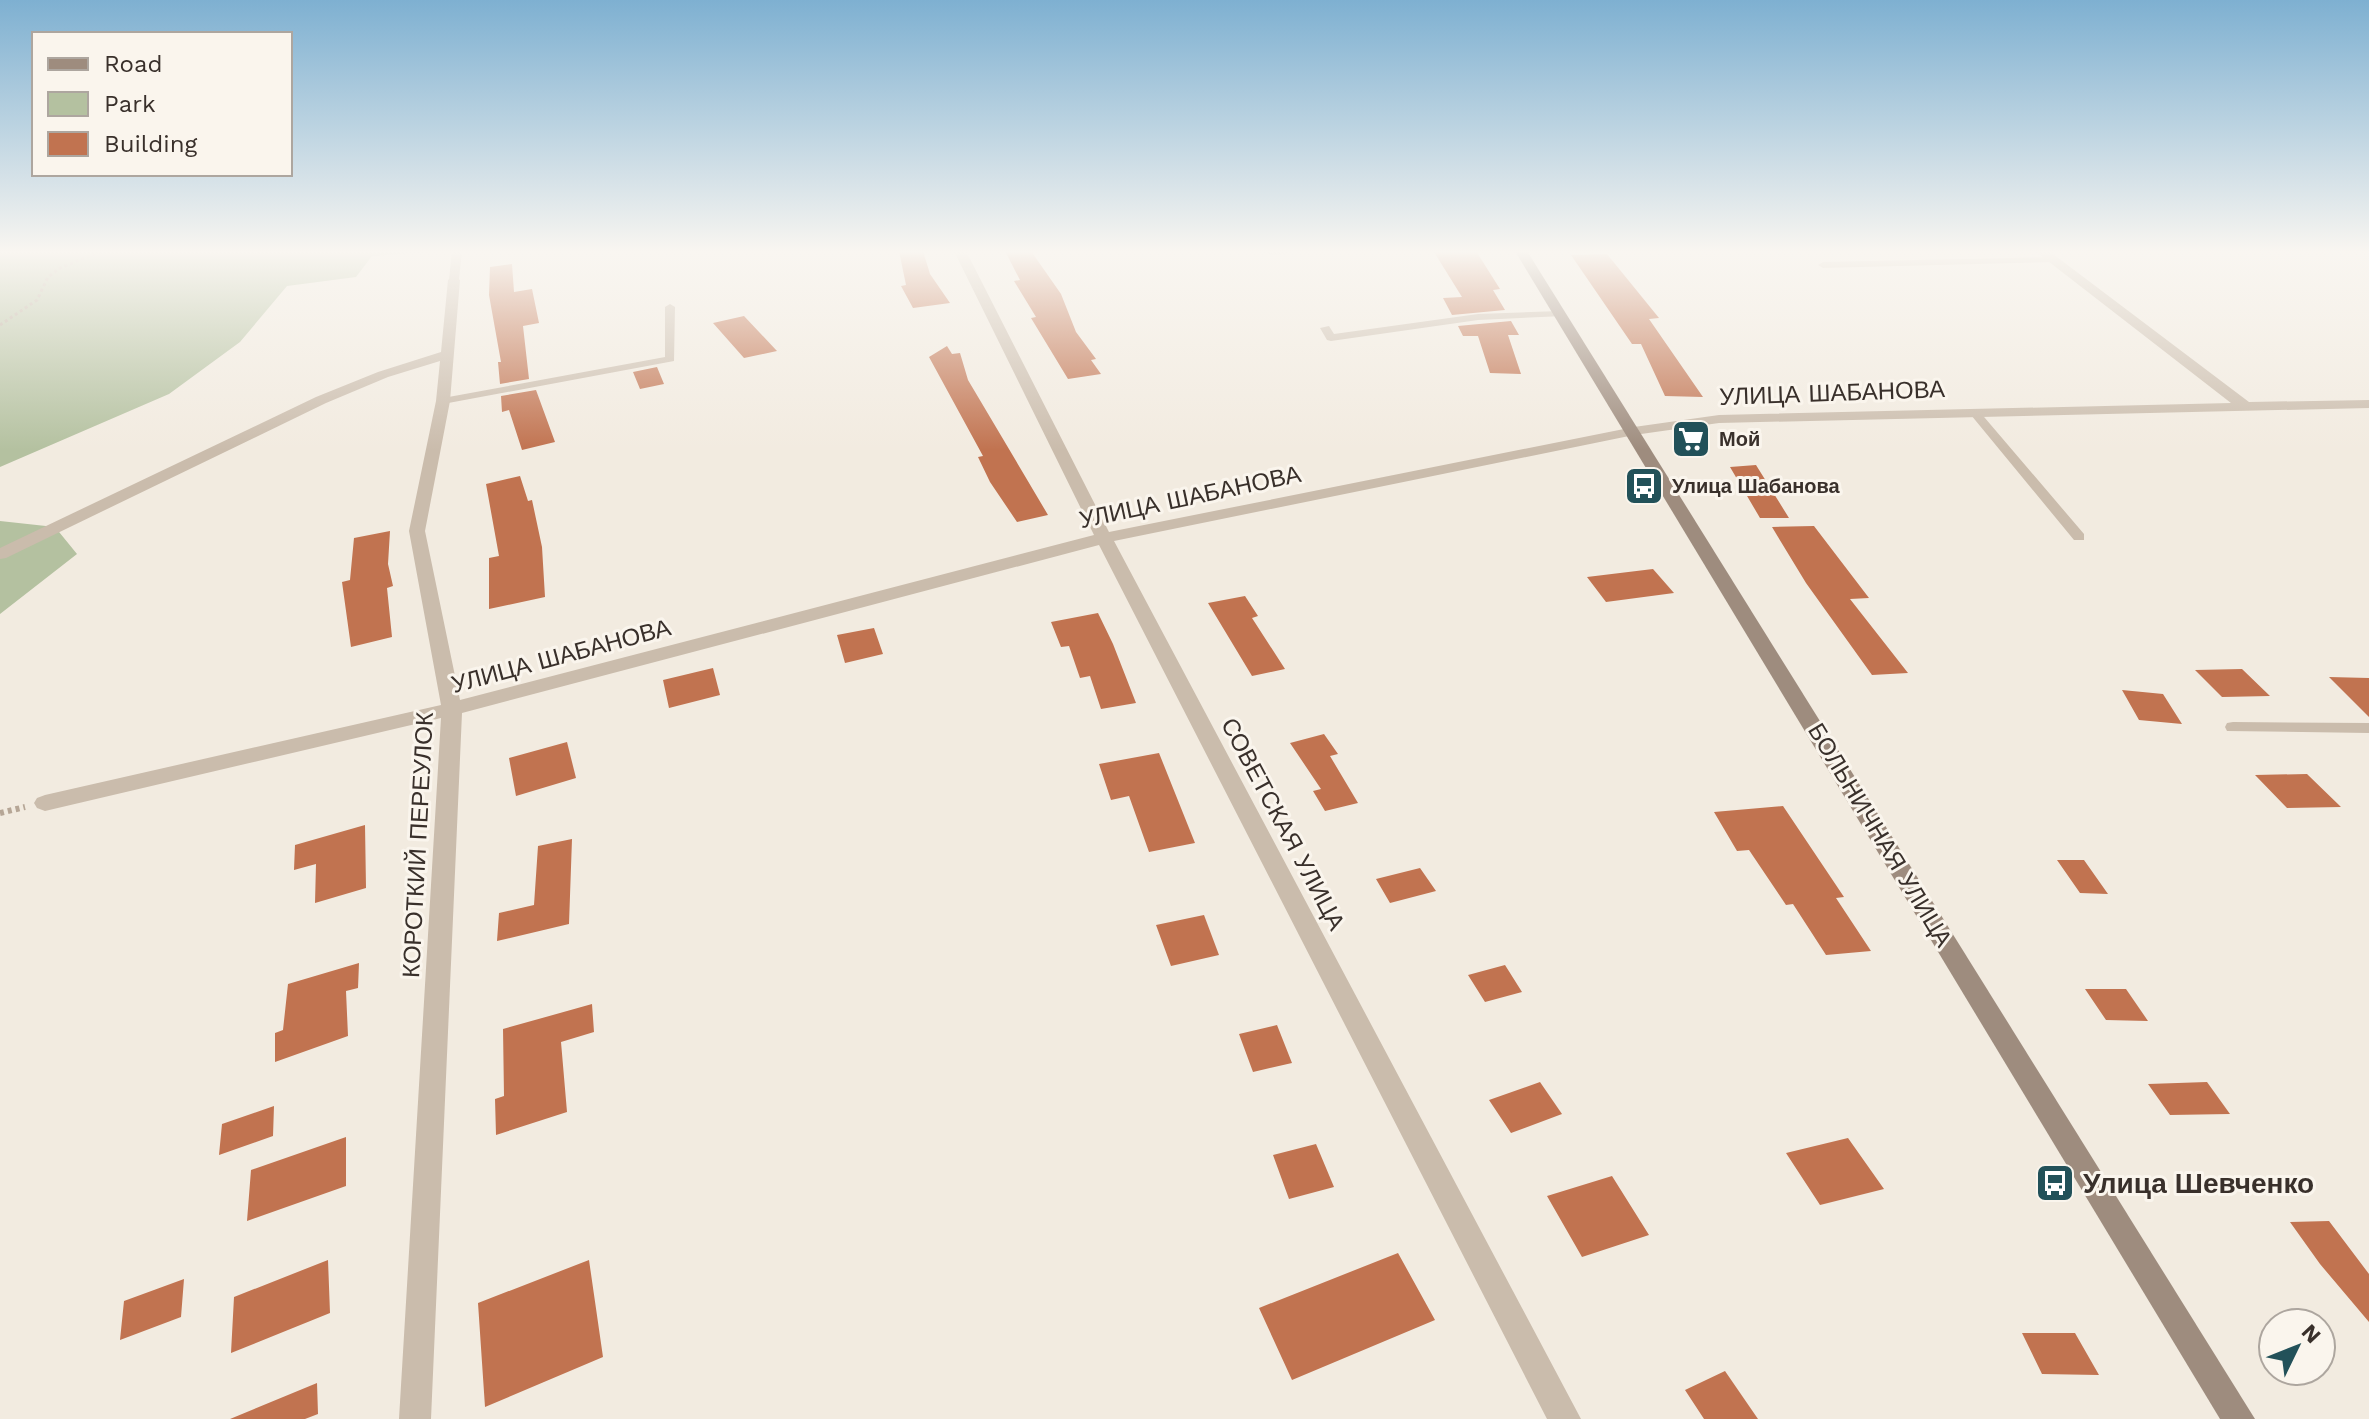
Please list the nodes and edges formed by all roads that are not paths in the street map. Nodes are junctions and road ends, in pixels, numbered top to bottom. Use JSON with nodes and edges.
{"nodes":[{"id":1,"x":451,"y":317,"type":"edge"},
{"id":2,"x":670,"y":317,"type":"edge"},
{"id":3,"x":993,"y":317,"type":"edge"},
{"id":4,"x":1476,"y":317,"type":"edge"},
{"id":5,"x":1562,"y":317,"type":"edge"},
{"id":6,"x":2128,"y":317,"type":"edge"},
{"id":7,"x":1325,"y":328,"type":"dead end"},
{"id":8,"x":448,"y":354,"type":"junction"},
{"id":9,"x":443,"y":401,"type":"junction"},
{"id":10,"x":2369,"y":404,"type":"edge"},
{"id":11,"x":2246,"y":407,"type":"junction"},
{"id":12,"x":1975,"y":413,"type":"junction"},
{"id":13,"x":1634,"y":431,"type":"junction"},
{"id":14,"x":2079,"y":537,"type":"dead end"},
{"id":15,"x":1104,"y":538,"type":"junction"},
{"id":16,"x":0,"y":554,"type":"edge"},
{"id":17,"x":452,"y":709,"type":"junction"},
{"id":18,"x":2233,"y":727,"type":"dead end"},
{"id":19,"x":2369,"y":728,"type":"edge"},
{"id":20,"x":45,"y":803,"type":"dead end"},
{"id":21,"x":415,"y":1419,"type":"edge"},
{"id":22,"x":1565,"y":1419,"type":"edge"},
{"id":23,"x":2239,"y":1419,"type":"edge"}],
"edges":[{"from":1,"to":8,"type":"street","name":"КОРОТКИЙ ПЕРЕУЛОК"},
{"from":2,"to":9,"type":"lane"},
{"from":3,"to":15,"type":"street","name":"СОВЕТСКАЯ УЛИЦА"},
{"from":4,"to":7,"type":"lane"},
{"from":5,"to":13,"type":"street","name":"БОЛЬНИЧНАЯ УЛИЦА"},
{"from":6,"to":11,"type":"street"},
{"from":8,"to":9,"type":"street","name":"КОРОТКИЙ ПЕРЕУЛОК"},
{"from":8,"to":16,"type":"street"},
{"from":9,"to":17,"type":"street","name":"КОРОТКИЙ ПЕРЕУЛОК"},
{"from":10,"to":11,"type":"street","name":"УЛИЦА ШАБАНОВА"},
{"from":11,"to":12,"type":"street","name":"УЛИЦА ШАБАНОВА"},
{"from":12,"to":13,"type":"street","name":"УЛИЦА ШАБАНОВА"},
{"from":12,"to":14,"type":"lane"},
{"from":13,"to":15,"type":"street","name":"УЛИЦА ШАБАНОВА"},
{"from":13,"to":23,"type":"street","name":"БОЛЬНИЧНАЯ УЛИЦА"},
{"from":15,"to":17,"type":"street","name":"УЛИЦА ШАБАНОВА"},
{"from":15,"to":22,"type":"street","name":"СОВЕТСКАЯ УЛИЦА"},
{"from":17,"to":20,"type":"street","name":"УЛИЦА ШАБАНОВА"},
{"from":17,"to":21,"type":"street","name":"КОРОТКИЙ ПЕРЕУЛОК"},
{"from":18,"to":19,"type":"lane"}]}
